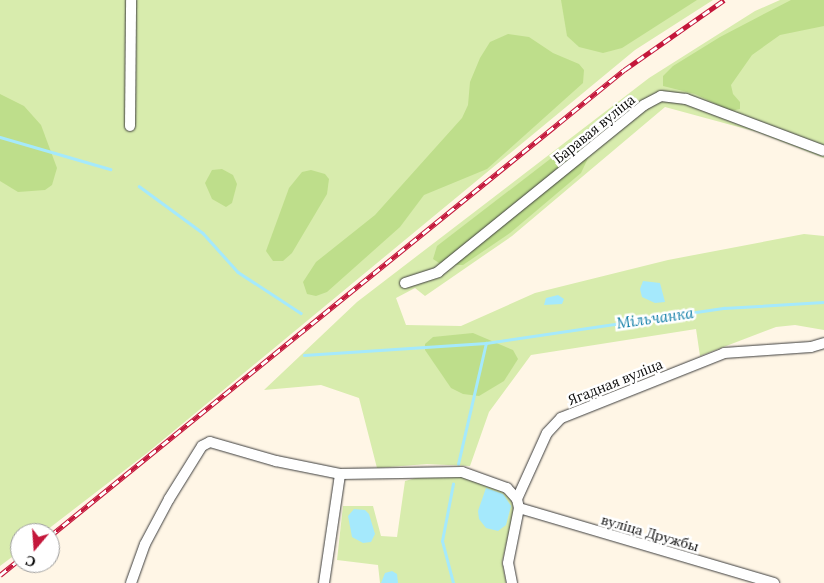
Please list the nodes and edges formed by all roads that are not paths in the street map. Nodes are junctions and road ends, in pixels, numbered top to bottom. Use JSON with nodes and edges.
{"nodes":[{"id":1,"x":130,"y":0,"type":"edge"},
{"id":2,"x":130,"y":126,"type":"dead end"},
{"id":3,"x":824,"y":151,"type":"edge"},
{"id":4,"x":406,"y":284,"type":"dead end"},
{"id":5,"x":824,"y":343,"type":"edge"},
{"id":6,"x":340,"y":474,"type":"junction"},
{"id":7,"x":518,"y":504,"type":"junction"},
{"id":8,"x":130,"y":583,"type":"edge"},
{"id":9,"x":324,"y":583,"type":"edge"},
{"id":10,"x":512,"y":583,"type":"edge"},
{"id":11,"x":774,"y":583,"type":"edge"}],
"edges":[{"from":1,"to":2,"type":"street"},
{"from":3,"to":4,"type":"street","name":"Баравая вуліца"},
{"from":5,"to":7,"type":"street","name":"Ягадная вуліца"},
{"from":6,"to":7,"type":"street","name":"вуліца Дружбы"},
{"from":6,"to":8,"type":"street","name":"вуліца Дружбы"},
{"from":6,"to":9,"type":"street"},
{"from":7,"to":10,"type":"street","name":"Ягадная вуліца"},
{"from":7,"to":11,"type":"street","name":"вуліца Дружбы"}]}
